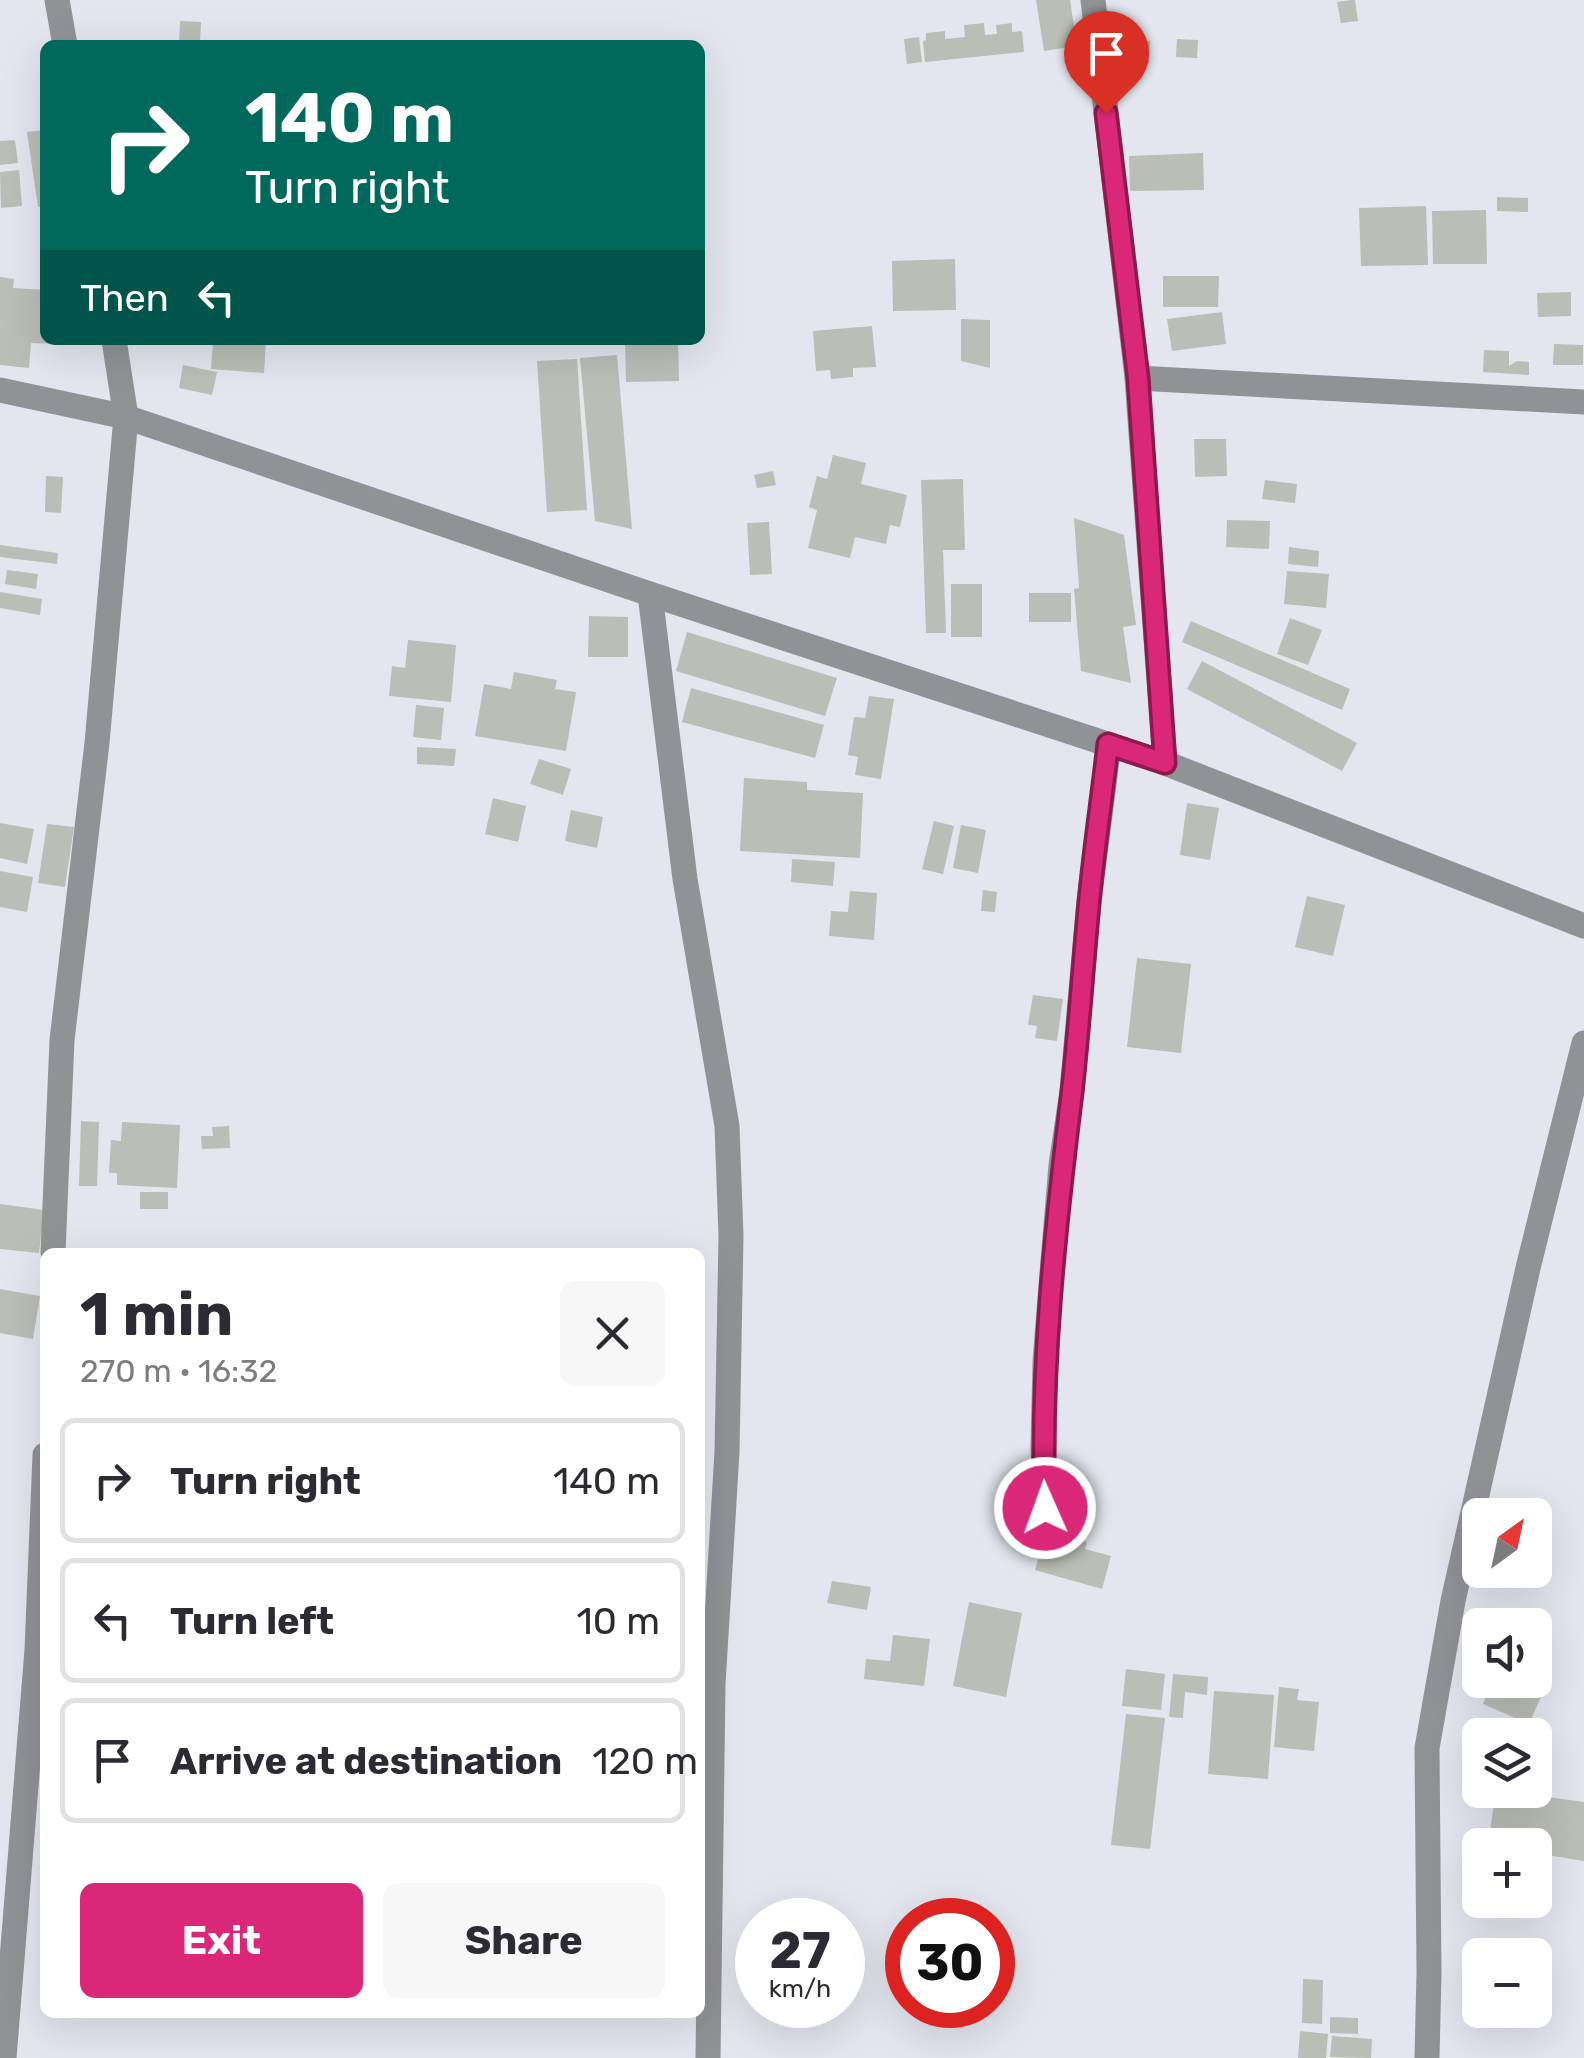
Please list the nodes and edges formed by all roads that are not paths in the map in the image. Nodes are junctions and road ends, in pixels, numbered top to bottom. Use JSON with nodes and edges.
{"nodes":[{"id":1,"x":57,"y":0,"type":"edge"},
{"id":2,"x":1093,"y":0,"type":"edge"},
{"id":3,"x":64,"y":40,"type":"edge"},
{"id":4,"x":115,"y":345,"type":"edge"},
{"id":5,"x":1138,"y":378,"type":"junction"},
{"id":6,"x":0,"y":390,"type":"edge"},
{"id":7,"x":1584,"y":402,"type":"edge"},
{"id":8,"x":126,"y":416,"type":"junction"},
{"id":9,"x":650,"y":594,"type":"junction"},
{"id":10,"x":1108,"y":744,"type":"junction"},
{"id":11,"x":1165,"y":763,"type":"junction"},
{"id":12,"x":1584,"y":926,"type":"edge"},
{"id":13,"x":1584,"y":1043,"type":"edge"},
{"id":14,"x":54,"y":1248,"type":"edge"},
{"id":15,"x":1045,"y":1508,"type":"dead end"},
{"id":16,"x":40,"y":1577,"type":"edge"},
{"id":17,"x":4,"y":2058,"type":"edge"},
{"id":18,"x":708,"y":2058,"type":"edge"},
{"id":19,"x":1427,"y":2058,"type":"edge"}],
"edges":[{"from":1,"to":3,"type":"street"},
{"from":2,"to":5,"type":"street"},
{"from":4,"to":8,"type":"street"},
{"from":5,"to":7,"type":"street"},
{"from":5,"to":11,"type":"street"},
{"from":6,"to":8,"type":"street"},
{"from":8,"to":9,"type":"street"},
{"from":8,"to":14,"type":"street"},
{"from":9,"to":10,"type":"street"},
{"from":9,"to":18,"type":"street"},
{"from":10,"to":11,"type":"street"},
{"from":10,"to":15,"type":"street"},
{"from":11,"to":12,"type":"street"},
{"from":13,"to":19,"type":"street"},
{"from":16,"to":17,"type":"street"}]}
